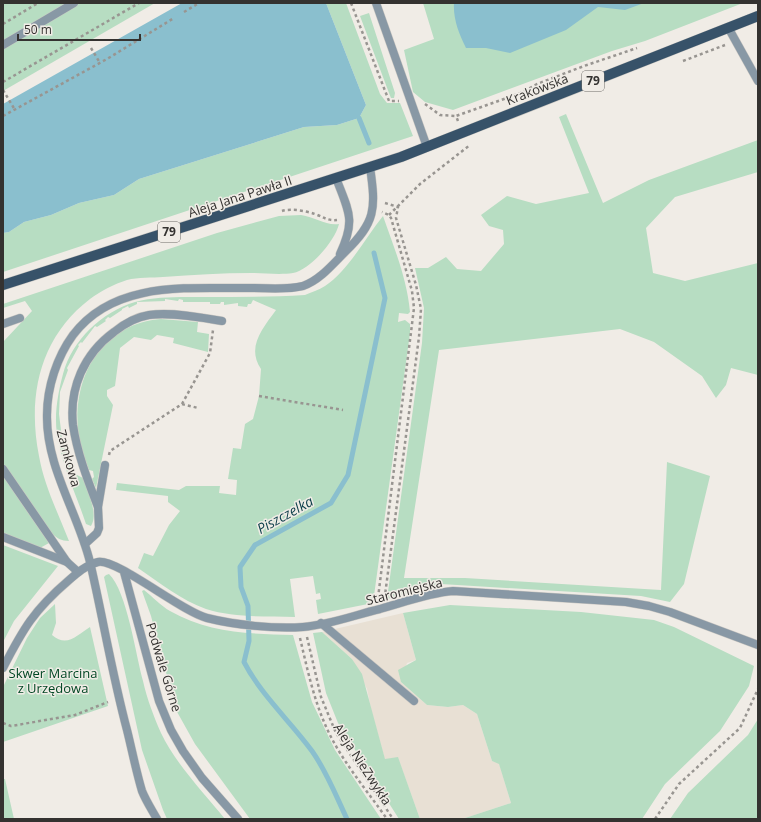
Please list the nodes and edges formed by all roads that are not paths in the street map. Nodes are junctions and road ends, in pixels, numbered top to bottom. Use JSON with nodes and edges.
{"nodes":[{"id":1,"x":74,"y":3,"type":"edge"},
{"id":2,"x":376,"y":3,"type":"edge"},
{"id":3,"x":758,"y":16,"type":"edge"},
{"id":4,"x":728,"y":29,"type":"junction"},
{"id":5,"x":3,"y":45,"type":"edge"},
{"id":6,"x":758,"y":81,"type":"edge"},
{"id":7,"x":427,"y":146,"type":"junction"},
{"id":8,"x":370,"y":167,"type":"junction"},
{"id":9,"x":336,"y":178,"type":"junction"},
{"id":10,"x":337,"y":260,"type":"junction"},
{"id":11,"x":3,"y":285,"type":"edge"},
{"id":12,"x":20,"y":318,"type":"dead end"},
{"id":13,"x":222,"y":321,"type":"dead end"},
{"id":14,"x":3,"y":324,"type":"edge"},
{"id":15,"x":105,"y":465,"type":"road end"},
{"id":16,"x":3,"y":469,"type":"edge"},
{"id":17,"x":98,"y":507,"type":"junction"},
{"id":18,"x":3,"y":537,"type":"edge"},
{"id":19,"x":85,"y":544,"type":"junction"},
{"id":20,"x":67,"y":562,"type":"junction"},
{"id":21,"x":90,"y":564,"type":"junction"},
{"id":22,"x":78,"y":572,"type":"junction"},
{"id":23,"x":124,"y":572,"type":"junction"},
{"id":24,"x":321,"y":624,"type":"junction"},
{"id":25,"x":758,"y":645,"type":"edge"},
{"id":26,"x":3,"y":668,"type":"edge"},
{"id":27,"x":414,"y":701,"type":"dead end"},
{"id":28,"x":157,"y":819,"type":"edge"},
{"id":29,"x":238,"y":819,"type":"edge"}],
"edges":[{"from":1,"to":5,"type":"street"},
{"from":2,"to":7,"type":"street"},
{"from":3,"to":4,"type":"main road","name":"Krakowska","number":"79"},
{"from":4,"to":6,"type":"street"},
{"from":4,"to":7,"type":"main road","name":"Krakowska","number":"79"},
{"from":7,"to":8,"type":"main road","name":"Krakowska","number":"79"},
{"from":8,"to":9,"type":"main road","name":"Aleja Jana Pawła II","number":"79"},
{"from":8,"to":10,"type":"street","name":"Zamkowa"},
{"from":9,"to":10,"type":"street","name":"Zamkowa"},
{"from":9,"to":11,"type":"main road","name":"Aleja Jana Pawła II","number":"79"},
{"from":10,"to":19,"type":"street","name":"Zamkowa"},
{"from":12,"to":14,"type":"street"},
{"from":13,"to":17,"type":"street"},
{"from":15,"to":17,"type":"street"},
{"from":16,"to":20,"type":"street"},
{"from":17,"to":19,"type":"street"},
{"from":18,"to":20,"type":"street"},
{"from":19,"to":21,"type":"street","name":"Zamkowa"},
{"from":20,"to":22,"type":"street"},
{"from":21,"to":22,"type":"street"},
{"from":21,"to":23,"type":"street","name":"Staromiejska"},
{"from":21,"to":28,"type":"street","name":"Zamkowa"},
{"from":22,"to":26,"type":"street"},
{"from":23,"to":24,"type":"street","name":"Staromiejska"},
{"from":23,"to":29,"type":"street","name":"Podwale Górne"},
{"from":24,"to":25,"type":"street","name":"Staromiejska"},
{"from":24,"to":27,"type":"street"}]}
